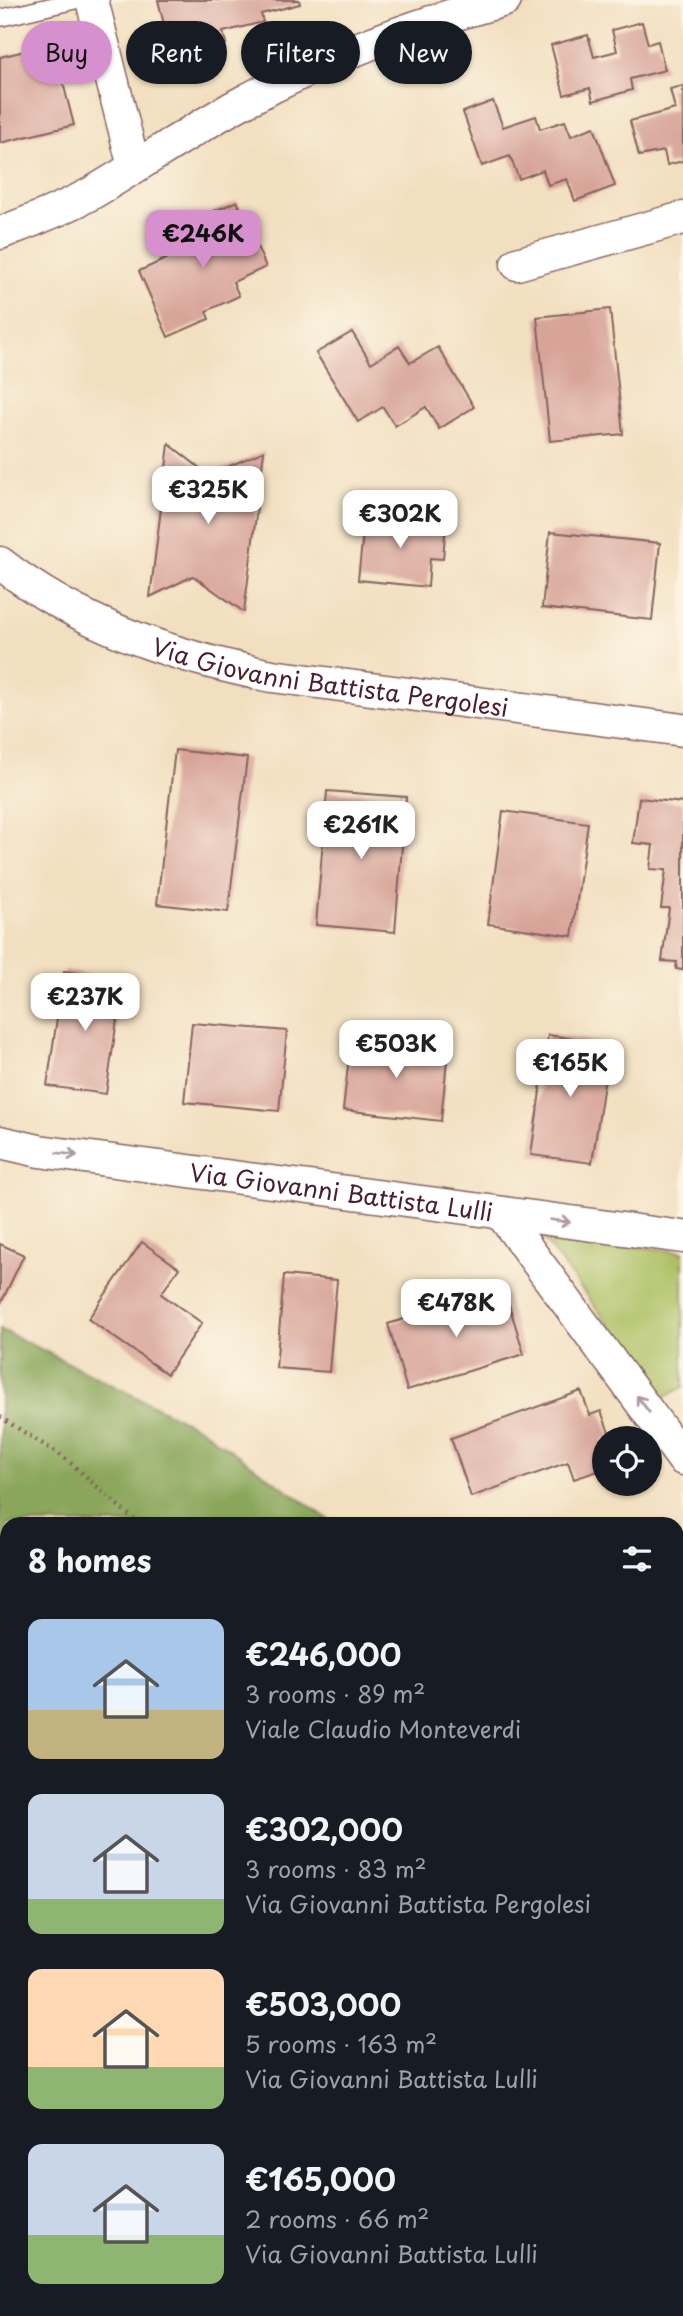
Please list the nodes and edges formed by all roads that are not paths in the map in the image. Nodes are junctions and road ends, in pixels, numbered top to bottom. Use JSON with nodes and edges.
{"nodes":[{"id":1,"x":76,"y":0,"type":"edge"},
{"id":2,"x":92,"y":0,"type":"edge"},
{"id":3,"x":505,"y":0,"type":"edge"},
{"id":4,"x":0,"y":18,"type":"edge"},
{"id":5,"x":134,"y":167,"type":"junction"},
{"id":6,"x":683,"y":218,"type":"edge"},
{"id":7,"x":0,"y":233,"type":"edge"},
{"id":8,"x":517,"y":264,"type":"dead end"},
{"id":9,"x":0,"y":563,"type":"edge"},
{"id":10,"x":683,"y":730,"type":"edge"},
{"id":11,"x":0,"y":1142,"type":"edge"},
{"id":12,"x":501,"y":1213,"type":"junction"},
{"id":13,"x":683,"y":1237,"type":"edge"},
{"id":14,"x":683,"y":1459,"type":"edge"}],
"edges":[{"from":1,"to":4,"type":"lane"},
{"from":2,"to":5,"type":"street"},
{"from":3,"to":5,"type":"street"},
{"from":5,"to":7,"type":"street"},
{"from":6,"to":8,"type":"street"},
{"from":9,"to":10,"type":"street","name":"Via Giovanni Battista Pergolesi"},
{"from":11,"to":12,"type":"street","name":"Via Giovanni Battista Lulli","one_way":true},
{"from":12,"to":13,"type":"street","name":"Via Giovanni Battista Lulli","one_way":true},
{"from":14,"to":12,"type":"street","one_way":true}]}
